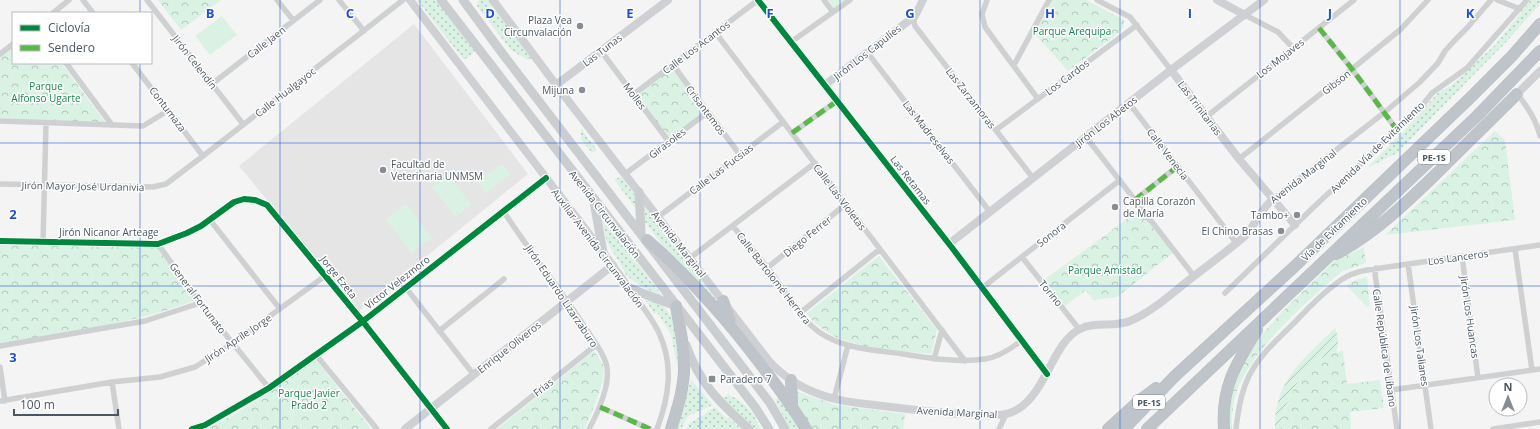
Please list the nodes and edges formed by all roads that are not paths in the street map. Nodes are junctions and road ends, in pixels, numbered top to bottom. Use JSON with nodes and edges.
{"nodes":[{"id":1,"x":70,"y":0,"type":"edge"},
{"id":2,"x":83,"y":0,"type":"edge"},
{"id":3,"x":148,"y":0,"type":"edge"},
{"id":4,"x":278,"y":0,"type":"edge"},
{"id":5,"x":320,"y":0,"type":"edge"},
{"id":6,"x":339,"y":0,"type":"edge"},
{"id":7,"x":403,"y":0,"type":"edge"},
{"id":8,"x":410,"y":0,"type":"edge"},
{"id":9,"x":441,"y":0,"type":"edge"},
{"id":10,"x":493,"y":0,"type":"edge"},
{"id":11,"x":668,"y":0,"type":"edge"},
{"id":12,"x":758,"y":0,"type":"edge"},
{"id":13,"x":824,"y":0,"type":"edge"},
{"id":14,"x":850,"y":0,"type":"edge"},
{"id":15,"x":923,"y":0,"type":"edge"},
{"id":16,"x":987,"y":0,"type":"edge"},
{"id":17,"x":1049,"y":0,"type":"edge"},
{"id":18,"x":1097,"y":0,"type":"edge"},
{"id":19,"x":1217,"y":0,"type":"edge"},
{"id":20,"x":1264,"y":0,"type":"edge"},
{"id":21,"x":1354,"y":0,"type":"edge"},
{"id":22,"x":1428,"y":0,"type":"edge"},
{"id":23,"x":1491,"y":0,"type":"edge"},
{"id":24,"x":1496,"y":0,"type":"edge"},
{"id":25,"x":1527,"y":0,"type":"edge"},
{"id":26,"x":467,"y":1,"type":"edge"},
{"id":27,"x":1520,"y":9,"type":"junction"},
{"id":28,"x":54,"y":12,"type":"edge"},
{"id":29,"x":92,"y":12,"type":"edge"},
{"id":30,"x":833,"y":12,"type":"junction"},
{"id":31,"x":1245,"y":15,"type":"junction"},
{"id":32,"x":915,"y":16,"type":"junction"},
{"id":33,"x":293,"y":20,"type":"junction"},
{"id":34,"x":1540,"y":24,"type":"edge"},
{"id":35,"x":1137,"y":25,"type":"junction"},
{"id":36,"x":1319,"y":28,"type":"junction"},
{"id":37,"x":364,"y":31,"type":"junction"},
{"id":38,"x":715,"y":32,"type":"junction"},
{"id":39,"x":791,"y":42,"type":"junction"},
{"id":40,"x":12,"y":45,"type":"edge"},
{"id":41,"x":1293,"y":48,"type":"junction"},
{"id":42,"x":601,"y":51,"type":"junction"},
{"id":43,"x":1540,"y":51,"type":"edge"},
{"id":44,"x":867,"y":52,"type":"junction"},
{"id":45,"x":0,"y":54,"type":"edge"},
{"id":46,"x":67,"y":64,"type":"edge"},
{"id":47,"x":133,"y":64,"type":"edge"},
{"id":48,"x":672,"y":65,"type":"junction"},
{"id":49,"x":1014,"y":65,"type":"junction"},
{"id":50,"x":1352,"y":69,"type":"junction"},
{"id":51,"x":1171,"y":70,"type":"junction"},
{"id":52,"x":1540,"y":71,"type":"edge"},
{"id":53,"x":212,"y":84,"type":"junction"},
{"id":54,"x":556,"y":85,"type":"junction"},
{"id":55,"x":825,"y":85,"type":"junction"},
{"id":56,"x":634,"y":94,"type":"junction"},
{"id":57,"x":1517,"y":94,"type":"junction"},
{"id":58,"x":1038,"y":99,"type":"junction"},
{"id":59,"x":836,"y":101,"type":"junction"},
{"id":60,"x":1129,"y":102,"type":"junction"},
{"id":61,"x":169,"y":110,"type":"junction"},
{"id":62,"x":708,"y":112,"type":"junction"},
{"id":63,"x":1385,"y":112,"type":"junction"},
{"id":64,"x":1206,"y":117,"type":"junction"},
{"id":65,"x":0,"y":121,"type":"edge"},
{"id":66,"x":783,"y":122,"type":"junction"},
{"id":67,"x":46,"y":124,"type":"junction"},
{"id":68,"x":243,"y":124,"type":"junction"},
{"id":69,"x":112,"y":125,"type":"junction"},
{"id":70,"x":996,"y":130,"type":"junction"},
{"id":71,"x":1397,"y":130,"type":"junction"},
{"id":72,"x":792,"y":133,"type":"junction"},
{"id":73,"x":1540,"y":136,"type":"edge"},
{"id":74,"x":1086,"y":137,"type":"junction"},
{"id":75,"x":669,"y":142,"type":"junction"},
{"id":76,"x":740,"y":155,"type":"junction"},
{"id":77,"x":203,"y":156,"type":"junction"},
{"id":78,"x":1239,"y":159,"type":"junction"},
{"id":79,"x":815,"y":163,"type":"junction"},
{"id":80,"x":1178,"y":166,"type":"junction"},
{"id":81,"x":625,"y":174,"type":"junction"},
{"id":82,"x":546,"y":178,"type":"junction"},
{"id":83,"x":1032,"y":178,"type":"junction"},
{"id":84,"x":1120,"y":180,"type":"junction"},
{"id":85,"x":0,"y":184,"type":"edge"},
{"id":86,"x":166,"y":184,"type":"joint"},
{"id":87,"x":44,"y":185,"type":"junction"},
{"id":88,"x":639,"y":192,"type":"junction"},
{"id":89,"x":1272,"y":198,"type":"junction"},
{"id":90,"x":255,"y":200,"type":"joint"},
{"id":91,"x":594,"y":200,"type":"junction"},
{"id":92,"x":1135,"y":200,"type":"junction"},
{"id":93,"x":846,"y":204,"type":"junction"},
{"id":94,"x":504,"y":212,"type":"junction"},
{"id":95,"x":990,"y":212,"type":"junction"},
{"id":96,"x":658,"y":217,"type":"junction"},
{"id":97,"x":210,"y":220,"type":"junction"},
{"id":98,"x":1295,"y":225,"type":"junction"},
{"id":99,"x":733,"y":226,"type":"junction"},
{"id":100,"x":644,"y":237,"type":"junction"},
{"id":101,"x":0,"y":241,"type":"edge"},
{"id":102,"x":43,"y":242,"type":"junction"},
{"id":103,"x":158,"y":244,"type":"junction"},
{"id":104,"x":949,"y":244,"type":"junction"},
{"id":105,"x":1237,"y":244,"type":"junction"},
{"id":106,"x":1540,"y":245,"type":"edge"},
{"id":107,"x":880,"y":249,"type":"junction"},
{"id":108,"x":1515,"y":249,"type":"junction"},
{"id":109,"x":603,"y":252,"type":"junction"},
{"id":110,"x":1462,"y":256,"type":"junction"},
{"id":111,"x":1022,"y":257,"type":"junction"},
{"id":112,"x":690,"y":258,"type":"junction"},
{"id":113,"x":1325,"y":260,"type":"junction"},
{"id":114,"x":1408,"y":264,"type":"junction"},
{"id":115,"x":613,"y":265,"type":"junction"},
{"id":116,"x":767,"y":268,"type":"junction"},
{"id":117,"x":1376,"y":268,"type":"junction"},
{"id":118,"x":325,"y":276,"type":"junction"},
{"id":119,"x":1194,"y":276,"type":"junction"},
{"id":120,"x":504,"y":279,"type":"dead end"},
{"id":121,"x":406,"y":288,"type":"junction"},
{"id":122,"x":628,"y":288,"type":"junction"},
{"id":123,"x":982,"y":288,"type":"junction"},
{"id":124,"x":1225,"y":293,"type":"dead end"},
{"id":125,"x":568,"y":301,"type":"junction"},
{"id":126,"x":723,"y":301,"type":"junction"},
{"id":127,"x":200,"y":303,"type":"junction"},
{"id":128,"x":676,"y":306,"type":"junction"},
{"id":129,"x":280,"y":309,"type":"junction"},
{"id":130,"x":800,"y":313,"type":"junction"},
{"id":131,"x":1266,"y":316,"type":"junction"},
{"id":132,"x":362,"y":322,"type":"junction"},
{"id":133,"x":732,"y":327,"type":"junction"},
{"id":134,"x":1080,"y":329,"type":"junction"},
{"id":135,"x":942,"y":330,"type":"junction"},
{"id":136,"x":439,"y":331,"type":"junction"},
{"id":137,"x":681,"y":333,"type":"junction"},
{"id":138,"x":1022,"y":340,"type":"junction"},
{"id":139,"x":233,"y":343,"type":"junction"},
{"id":140,"x":596,"y":345,"type":"junction"},
{"id":141,"x":848,"y":345,"type":"junction"},
{"id":142,"x":0,"y":346,"type":"edge"},
{"id":143,"x":316,"y":355,"type":"junction"},
{"id":144,"x":934,"y":359,"type":"junction"},
{"id":145,"x":965,"y":361,"type":"junction"},
{"id":146,"x":0,"y":367,"type":"edge"},
{"id":147,"x":1540,"y":369,"type":"edge"},
{"id":148,"x":1532,"y":370,"type":"junction"},
{"id":149,"x":1047,"y":374,"type":"junction"},
{"id":150,"x":474,"y":375,"type":"junction"},
{"id":151,"x":1175,"y":376,"type":"junction"},
{"id":152,"x":1478,"y":378,"type":"junction"},
{"id":153,"x":791,"y":380,"type":"junction"},
{"id":154,"x":112,"y":382,"type":"junction"},
{"id":155,"x":1425,"y":385,"type":"junction"},
{"id":156,"x":269,"y":388,"type":"junction"},
{"id":157,"x":1391,"y":390,"type":"junction"},
{"id":158,"x":834,"y":399,"type":"junction"},
{"id":159,"x":2,"y":401,"type":"edge"},
{"id":160,"x":792,"y":406,"type":"junction"},
{"id":161,"x":600,"y":407,"type":"junction"},
{"id":162,"x":431,"y":409,"type":"junction"},
{"id":163,"x":1006,"y":414,"type":"junction"},
{"id":164,"x":1540,"y":422,"type":"edge"},
{"id":165,"x":119,"y":429,"type":"edge"},
{"id":166,"x":192,"y":429,"type":"edge"},
{"id":167,"x":377,"y":429,"type":"edge"},
{"id":168,"x":405,"y":429,"type":"edge"},
{"id":169,"x":446,"y":429,"type":"edge"},
{"id":170,"x":491,"y":429,"type":"edge"},
{"id":171,"x":589,"y":429,"type":"edge"},
{"id":172,"x":650,"y":429,"type":"edge"},
{"id":173,"x":657,"y":429,"type":"edge"},
{"id":174,"x":671,"y":429,"type":"edge"},
{"id":175,"x":749,"y":429,"type":"edge"},
{"id":176,"x":769,"y":429,"type":"edge"},
{"id":177,"x":785,"y":429,"type":"edge"},
{"id":178,"x":806,"y":429,"type":"edge"},
{"id":179,"x":999,"y":429,"type":"edge"},
{"id":180,"x":1108,"y":429,"type":"edge"},
{"id":181,"x":1124,"y":429,"type":"edge"},
{"id":182,"x":1147,"y":429,"type":"edge"},
{"id":183,"x":1224,"y":429,"type":"edge"},
{"id":184,"x":1236,"y":429,"type":"edge"},
{"id":185,"x":1397,"y":429,"type":"edge"},
{"id":186,"x":1431,"y":429,"type":"edge"},
{"id":187,"x":1493,"y":429,"type":"edge"}],
"edges":[{"from":1,"to":28,"type":"street"},
{"from":2,"to":29,"type":"street"},
{"from":3,"to":53,"type":"street","name":"Jirón Celendín"},
{"from":4,"to":33,"type":"street"},
{"from":5,"to":33,"type":"street","name":"Calle Jaen"},
{"from":6,"to":37,"type":"street"},
{"from":7,"to":37,"type":"street","name":"Calle Hualgayoc"},
{"from":8,"to":82,"type":"street","name":"Auxiliar Avenida Circunvalación"},
{"from":9,"to":91,"type":"main road","name":"Avenida Circunvalación"},
{"from":10,"to":54,"type":"street","name":"Avenida Marginal"},
{"from":11,"to":42,"type":"street","name":"Las Tunas"},
{"from":12,"to":38,"type":"street","name":"Calle Los Acantos"},
{"from":12,"to":39,"type":"street","name":"Las Retamas"},
{"from":13,"to":30,"type":"street"},
{"from":14,"to":30,"type":"street"},
{"from":15,"to":32,"type":"street","name":"Jirón Los Capulíes"},
{"from":16,"to":49,"type":"street"},
{"from":17,"to":49,"type":"street"},
{"from":18,"to":35,"type":"street","name":"Las Trinitarias"},
{"from":19,"to":31,"type":"street"},
{"from":20,"to":31,"type":"street","name":"Jirón Los Abetos"},
{"from":21,"to":36,"type":"street","name":"Los Mojaves"},
{"from":22,"to":50,"type":"street","name":"Gibson"},
{"from":23,"to":63,"type":"street","name":"Avenida Marginal"},
{"from":24,"to":27,"type":"street"},
{"from":25,"to":27,"type":"street","name":"Avenida Vía de Evitamiento"},
{"from":26,"to":100,"type":"main road","name":"Avenida Circunvalación"},
{"from":27,"to":71,"type":"street","name":"Avenida Vía de Evitamiento"},
{"from":30,"to":39,"type":"street"},
{"from":31,"to":41,"type":"street"},
{"from":31,"to":51,"type":"street","name":"Jirón Los Abetos"},
{"from":32,"to":44,"type":"street","name":"Jirón Los Capulíes"},
{"from":32,"to":70,"type":"street","name":"Las Zarzamoras"},
{"from":33,"to":53,"type":"street","name":"Calle Jaen"},
{"from":34,"to":151,"type":"highway","name":"Vía de Evitamiento","number":"PE-1S"},
{"from":35,"to":51,"type":"street","name":"Las Trinitarias"},
{"from":35,"to":58,"type":"street","name":"Los Cardos"},
{"from":36,"to":41,"type":"street","name":"Los Mojaves"},
{"from":36,"to":50,"type":"street"},
{"from":37,"to":68,"type":"street","name":"Calle Hualgayoc"},
{"from":38,"to":48,"type":"street","name":"Calle Los Acantos"},
{"from":38,"to":66,"type":"street","name":"Calle Las Violetas"},
{"from":39,"to":55,"type":"street","name":"Las Retamas"},
{"from":40,"to":45,"type":"street"},
{"from":41,"to":64,"type":"street","name":"Los Mojaves"},
{"from":42,"to":54,"type":"street","name":"Las Tunas"},
{"from":42,"to":56,"type":"street","name":"Molles"},
{"from":43,"to":113,"type":"highway","name":"Vía de Evitamiento","number":"PE-1S"},
{"from":44,"to":55,"type":"street","name":"Jirón Los Capulíes"},
{"from":44,"to":95,"type":"street","name":"Las Madreselvas"},
{"from":46,"to":69,"type":"street"},
{"from":47,"to":61,"type":"street","name":"Contumaza"},
{"from":48,"to":56,"type":"street","name":"Calle Los Acantos"},
{"from":48,"to":62,"type":"street","name":"Crisantemos"},
{"from":49,"to":58,"type":"street"},
{"from":50,"to":63,"type":"street"},
{"from":50,"to":78,"type":"street","name":"Gibson"},
{"from":51,"to":60,"type":"street","name":"Jirón Los Abetos"},
{"from":51,"to":64,"type":"street","name":"Las Trinitarias"},
{"from":52,"to":57,"type":"street"},
{"from":53,"to":68,"type":"street","name":"Jirón Celendín"},
{"from":54,"to":81,"type":"street","name":"Avenida Marginal"},
{"from":55,"to":59,"type":"street","name":"Las Retamas"},
{"from":56,"to":75,"type":"street","name":"Molles"},
{"from":57,"to":73,"type":"street"},
{"from":57,"to":113,"type":"highway"},
{"from":58,"to":70,"type":"street","name":"Los Cardos"},
{"from":59,"to":72,"type":"street"},
{"from":59,"to":104,"type":"street","name":"Las Retamas"},
{"from":60,"to":74,"type":"street","name":"Jirón Los Abetos"},
{"from":60,"to":80,"type":"street","name":"Calle Venecia"},
{"from":61,"to":69,"type":"street"},
{"from":61,"to":77,"type":"street","name":"Contumaza"},
{"from":62,"to":75,"type":"street","name":"Girasoles"},
{"from":62,"to":76,"type":"street","name":"Crisantemos"},
{"from":63,"to":71,"type":"street"},
{"from":63,"to":89,"type":"street","name":"Avenida Marginal"},
{"from":64,"to":78,"type":"street","name":"Las Trinitarias"},
{"from":65,"to":67,"type":"street"},
{"from":66,"to":72,"type":"street","name":"Calle Las Violetas"},
{"from":66,"to":76,"type":"street","name":"Calle Las Fucsias"},
{"from":67,"to":69,"type":"street"},
{"from":67,"to":87,"type":"street"},
{"from":68,"to":77,"type":"street","name":"Calle Hualgayoc"},
{"from":70,"to":83,"type":"street","name":"Las Zarzamoras"},
{"from":71,"to":98,"type":"street","name":"Avenida Vía de Evitamiento"},
{"from":72,"to":79,"type":"street","name":"Calle Las Violetas"},
{"from":74,"to":83,"type":"street","name":"Jirón Los Abetos"},
{"from":74,"to":84,"type":"street"},
{"from":75,"to":81,"type":"street","name":"Girasoles"},
{"from":76,"to":96,"type":"street","name":"Calle Las Fucsias"},
{"from":77,"to":86,"type":"street","name":"Calle Hualgayoc"},
{"from":78,"to":89,"type":"street","name":"Las Trinitarias"},
{"from":79,"to":93,"type":"street","name":"Calle Las Violetas"},
{"from":79,"to":99,"type":"street"},
{"from":80,"to":92,"type":"street"},
{"from":80,"to":105,"type":"street","name":"Calle Venecia"},
{"from":81,"to":88,"type":"street","name":"Avenida Marginal"},
{"from":82,"to":94,"type":"street","name":"Víctor Velezmoro"},
{"from":82,"to":109,"type":"street","name":"Auxiliar Avenida Circunvalación"},
{"from":83,"to":95,"type":"street","name":"Jirón Los Abetos"},
{"from":84,"to":92,"type":"street"},
{"from":84,"to":111,"type":"street","name":"Sonora"},
{"from":85,"to":87,"type":"street","name":"Jirón Mayor José Urdanivia"},
{"from":86,"to":87,"type":"street","name":"Jirón Mayor José Urdanivia"},
{"from":87,"to":102,"type":"street"},
{"from":88,"to":96,"type":"street","name":"Avenida Marginal"},
{"from":88,"to":100,"type":"main road"},
{"from":89,"to":98,"type":"street","name":"Las Trinitarias"},
{"from":89,"to":105,"type":"street","name":"Avenida Marginal"},
{"from":90,"to":97,"type":"street","name":"Jirón Nicanor Arteage"},
{"from":90,"to":118,"type":"street","name":"Jorge Ezeta"},
{"from":91,"to":109,"type":"main road"},
{"from":91,"to":128,"type":"main road","name":"Avenida Circunvalación"},
{"from":92,"to":119,"type":"street"},
{"from":93,"to":107,"type":"street","name":"Calle Las Violetas"},
{"from":93,"to":116,"type":"street","name":"Diego Ferrer"},
{"from":94,"to":121,"type":"street","name":"Víctor Velezmoro"},
{"from":94,"to":125,"type":"street","name":"Jirón Eduardo Lizarzaburo"},
{"from":95,"to":104,"type":"street","name":"Jirón Los Abetos"},
{"from":96,"to":112,"type":"street","name":"Avenida Marginal"},
{"from":97,"to":103,"type":"street","name":"Jirón Nicanor Arteage"},
{"from":97,"to":129,"type":"street"},
{"from":98,"to":124,"type":"street","name":"Avenida Vía de Evitamiento"},
{"from":99,"to":112,"type":"street"},
{"from":99,"to":116,"type":"street","name":"Calle Bartolomé Herrera"},
{"from":100,"to":133,"type":"highway"},
{"from":100,"to":177,"type":"main road","name":"Avenida Circunvalación"},
{"from":101,"to":102,"type":"street","name":"Jirón Nicanor Arteage"},
{"from":102,"to":103,"type":"street","name":"Jirón Nicanor Arteage"},
{"from":103,"to":127,"type":"street","name":"General Fortunato"},
{"from":104,"to":123,"type":"street","name":"Las Retamas"},
{"from":105,"to":119,"type":"street","name":"Avenida Marginal"},
{"from":106,"to":108,"type":"street","name":"Los Lanceros"},
{"from":107,"to":130,"type":"street"},
{"from":107,"to":135,"type":"street","name":"Calle Las Violetas"},
{"from":108,"to":110,"type":"street","name":"Los Lanceros"},
{"from":108,"to":148,"type":"street"},
{"from":109,"to":115,"type":"street","name":"Auxiliar Avenida Circunvalación"},
{"from":110,"to":114,"type":"street","name":"Los Lanceros"},
{"from":110,"to":152,"type":"street","name":"Jirón Los Huancas"},
{"from":111,"to":123,"type":"street","name":"Sonora"},
{"from":111,"to":134,"type":"street","name":"Torino"},
{"from":112,"to":126,"type":"street","name":"Avenida Marginal"},
{"from":113,"to":131,"type":"highway","name":"Vía de Evitamiento","number":"PE-1S"},
{"from":114,"to":117,"type":"street","name":"Los Lanceros"},
{"from":114,"to":155,"type":"street","name":"Jirón Los Talianes"},
{"from":115,"to":122,"type":"street","name":"Auxiliar Avenida Circunvalación"},
{"from":115,"to":125,"type":"street","name":"Enrique Oliveros"},
{"from":116,"to":130,"type":"street","name":"Calle Bartolomé Herrera"},
{"from":117,"to":157,"type":"street","name":"Calle República de Líbano"},
{"from":117,"to":184,"type":"street","name":"Los Lanceros"},
{"from":118,"to":129,"type":"street","name":"Jirón Aprile Jorge"},
{"from":118,"to":132,"type":"street","name":"Jorge Ezeta"},
{"from":119,"to":134,"type":"street","name":"Avenida Marginal"},
{"from":120,"to":136,"type":"street"},
{"from":121,"to":132,"type":"street","name":"Víctor Velezmoro"},
{"from":121,"to":136,"type":"street"},
{"from":122,"to":128,"type":"main road"},
{"from":122,"to":173,"type":"street","name":"Auxiliar Avenida Circunvalación"},
{"from":123,"to":138,"type":"street","name":"Las Retamas"},
{"from":125,"to":140,"type":"street","name":"Jirón Eduardo Lizarzaburo"},
{"from":125,"to":150,"type":"street","name":"Enrique Oliveros"},
{"from":126,"to":133,"type":"highway"},
{"from":126,"to":153,"type":"street","name":"Avenida Marginal"},
{"from":127,"to":139,"type":"street","name":"General Fortunato"},
{"from":127,"to":142,"type":"street"},
{"from":128,"to":137,"type":"highway"},
{"from":128,"to":176,"type":"main road","name":"Avenida Circunvalación"},
{"from":129,"to":139,"type":"street","name":"Jirón Aprile Jorge"},
{"from":130,"to":141,"type":"street","name":"Calle Bartolomé Herrera"},
{"from":131,"to":182,"type":"highway","name":"Vía de Evitamiento","number":"PE-1S"},
{"from":131,"to":183,"type":"highway"},
{"from":132,"to":143,"type":"street","name":"Víctor Velezmoro"},
{"from":132,"to":162,"type":"street","name":"Jorge Ezeta"},
{"from":133,"to":160,"type":"highway"},
{"from":134,"to":149,"type":"street","name":"Avenida Marginal"},
{"from":135,"to":144,"type":"street"},
{"from":135,"to":145,"type":"street","name":"Calle Las Violetas"},
{"from":136,"to":150,"type":"street"},
{"from":137,"to":174,"type":"highway"},
{"from":137,"to":175,"type":"main road"},
{"from":138,"to":145,"type":"street","name":"Calle Bartolomé Herrera"},
{"from":138,"to":149,"type":"street","name":"Las Retamas"},
{"from":139,"to":154,"type":"street","name":"Jirón Aprile Jorge"},
{"from":139,"to":156,"type":"street","name":"General Fortunato"},
{"from":140,"to":161,"type":"street","name":"Jirón Eduardo Lizarzaburo"},
{"from":140,"to":170,"type":"street","name":"Frias"},
{"from":141,"to":144,"type":"street","name":"Calle Bartolomé Herrera"},
{"from":141,"to":158,"type":"street"},
{"from":143,"to":156,"type":"street","name":"Víctor Velezmoro"},
{"from":143,"to":167,"type":"street"},
{"from":144,"to":145,"type":"street","name":"Calle Bartolomé Herrera"},
{"from":146,"to":159,"type":"street"},
{"from":147,"to":148,"type":"street"},
{"from":148,"to":152,"type":"street"},
{"from":149,"to":163,"type":"street","name":"Avenida Marginal"},
{"from":150,"to":162,"type":"street","name":"Enrique Oliveros"},
{"from":151,"to":180,"type":"highway"},
{"from":151,"to":181,"type":"highway","name":"Vía de Evitamiento","number":"PE-1S"},
{"from":152,"to":155,"type":"street"},
{"from":153,"to":158,"type":"street","name":"Avenida Marginal"},
{"from":153,"to":160,"type":"highway"},
{"from":154,"to":159,"type":"street","name":"Jirón Aprile Jorge"},
{"from":154,"to":165,"type":"street"},
{"from":155,"to":157,"type":"street"},
{"from":155,"to":186,"type":"street","name":"Jirón Los Talianes"},
{"from":156,"to":166,"type":"street","name":"Víctor Velezmoro"},
{"from":157,"to":185,"type":"street","name":"Calle República de Líbano"},
{"from":158,"to":163,"type":"street","name":"Avenida Marginal"},
{"from":160,"to":178,"type":"highway"},
{"from":161,"to":171,"type":"street","name":"Jirón Eduardo Lizarzaburo"},
{"from":161,"to":172,"type":"street"},
{"from":162,"to":168,"type":"street","name":"Enrique Oliveros"},
{"from":162,"to":169,"type":"street","name":"Jorge Ezeta"},
{"from":163,"to":179,"type":"street"},
{"from":164,"to":187,"type":"street"}]}
